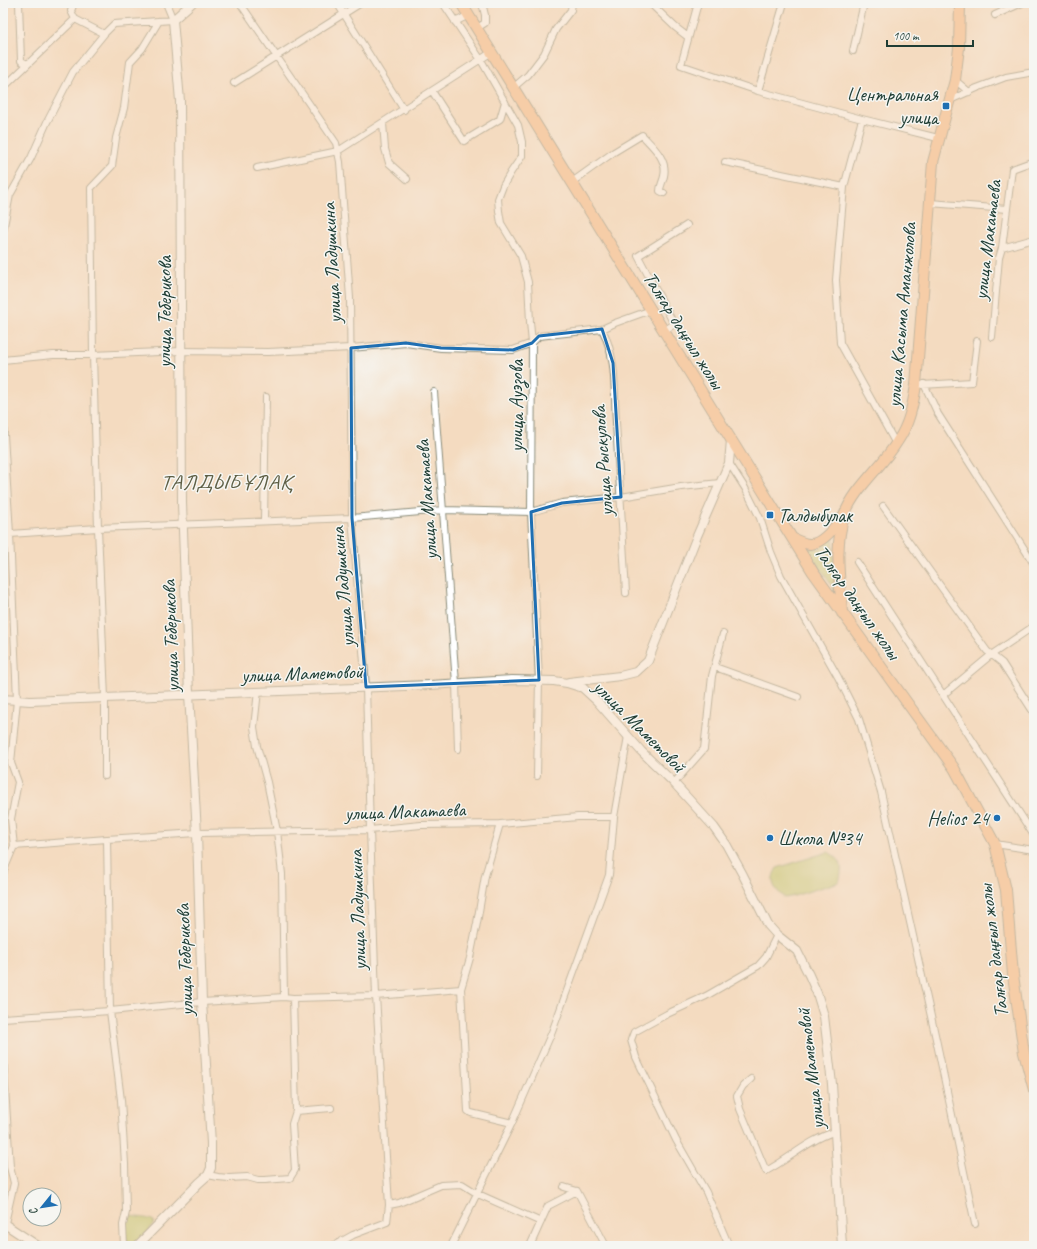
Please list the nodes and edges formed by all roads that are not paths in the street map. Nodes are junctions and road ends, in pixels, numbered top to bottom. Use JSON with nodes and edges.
{"nodes":[{"id":1,"x":19,"y":3,"type":"edge"},
{"id":2,"x":74,"y":3,"type":"edge"},
{"id":3,"x":166,"y":3,"type":"edge"},
{"id":4,"x":192,"y":3,"type":"edge"},
{"id":5,"x":240,"y":3,"type":"edge"},
{"id":6,"x":337,"y":3,"type":"edge"},
{"id":7,"x":361,"y":3,"type":"edge"},
{"id":8,"x":443,"y":3,"type":"edge"},
{"id":9,"x":461,"y":3,"type":"edge"},
{"id":10,"x":482,"y":3,"type":"edge"},
{"id":11,"x":572,"y":3,"type":"edge"},
{"id":12,"x":650,"y":3,"type":"edge"},
{"id":13,"x":698,"y":3,"type":"edge"},
{"id":14,"x":784,"y":3,"type":"edge"},
{"id":15,"x":864,"y":3,"type":"edge"},
{"id":16,"x":960,"y":3,"type":"edge"},
{"id":17,"x":1022,"y":3,"type":"edge"},
{"id":18,"x":344,"y":14,"type":"junction"},
{"id":19,"x":469,"y":15,"type":"junction"},
{"id":20,"x":995,"y":16,"type":"dead end"},
{"id":21,"x":75,"y":19,"type":"junction"},
{"id":22,"x":173,"y":20,"type":"junction"},
{"id":23,"x":159,"y":22,"type":"junction"},
{"id":24,"x":455,"y":22,"type":"junction"},
{"id":25,"x":477,"y":28,"type":"junction"},
{"id":26,"x":104,"y":34,"type":"junction"},
{"id":27,"x":688,"y":37,"type":"junction"},
{"id":28,"x":853,"y":51,"type":"dead end"},
{"id":29,"x":492,"y":52,"type":"junction"},
{"id":30,"x":276,"y":56,"type":"junction"},
{"id":31,"x":481,"y":60,"type":"junction"},
{"id":32,"x":28,"y":64,"type":"junction"},
{"id":33,"x":1034,"y":72,"type":"edge"},
{"id":34,"x":955,"y":80,"type":"junction"},
{"id":35,"x":234,"y":83,"type":"dead end"},
{"id":36,"x":3,"y":88,"type":"edge"},
{"id":37,"x":514,"y":88,"type":"junction"},
{"id":38,"x":432,"y":91,"type":"junction"},
{"id":39,"x":758,"y":91,"type":"junction"},
{"id":40,"x":969,"y":92,"type":"junction"},
{"id":41,"x":950,"y":100,"type":"junction"},
{"id":42,"x":505,"y":102,"type":"junction"},
{"id":43,"x":404,"y":110,"type":"junction"},
{"id":44,"x":862,"y":119,"type":"junction"},
{"id":45,"x":383,"y":123,"type":"junction"},
{"id":46,"x":938,"y":138,"type":"junction"},
{"id":47,"x":338,"y":151,"type":"junction"},
{"id":48,"x":1034,"y":161,"type":"edge"},
{"id":49,"x":725,"y":162,"type":"dead end"},
{"id":50,"x":257,"y":168,"type":"dead end"},
{"id":51,"x":407,"y":179,"type":"dead end"},
{"id":52,"x":572,"y":182,"type":"junction"},
{"id":53,"x":844,"y":187,"type":"junction"},
{"id":54,"x":664,"y":193,"type":"dead end"},
{"id":55,"x":930,"y":203,"type":"junction"},
{"id":56,"x":1007,"y":209,"type":"junction"},
{"id":57,"x":687,"y":225,"type":"dead end"},
{"id":58,"x":3,"y":231,"type":"edge"},
{"id":59,"x":1034,"y":239,"type":"edge"},
{"id":60,"x":1002,"y":248,"type":"junction"},
{"id":61,"x":651,"y":310,"type":"junction"},
{"id":62,"x":602,"y":329,"type":"junction"},
{"id":63,"x":664,"y":331,"type":"junction"},
{"id":64,"x":992,"y":337,"type":"dead end"},
{"id":65,"x":977,"y":341,"type":"dead end"},
{"id":66,"x":532,"y":343,"type":"junction"},
{"id":67,"x":351,"y":348,"type":"junction"},
{"id":68,"x":181,"y":351,"type":"junction"},
{"id":69,"x":93,"y":355,"type":"junction"},
{"id":70,"x":3,"y":360,"type":"edge"},
{"id":71,"x":920,"y":385,"type":"junction"},
{"id":72,"x":434,"y":392,"type":"dead end"},
{"id":73,"x":266,"y":397,"type":"dead end"},
{"id":74,"x":3,"y":419,"type":"edge"},
{"id":75,"x":731,"y":440,"type":"junction"},
{"id":76,"x":896,"y":444,"type":"junction"},
{"id":77,"x":729,"y":463,"type":"junction"},
{"id":78,"x":720,"y":483,"type":"junction"},
{"id":79,"x":621,"y":497,"type":"junction"},
{"id":80,"x":883,"y":506,"type":"dead end"},
{"id":81,"x":443,"y":510,"type":"junction"},
{"id":82,"x":531,"y":512,"type":"junction"},
{"id":83,"x":845,"y":515,"type":"junction"},
{"id":84,"x":352,"y":518,"type":"junction"},
{"id":85,"x":264,"y":521,"type":"junction"},
{"id":86,"x":183,"y":524,"type":"junction"},
{"id":87,"x":98,"y":528,"type":"junction"},
{"id":88,"x":10,"y":534,"type":"junction"},
{"id":89,"x":791,"y":537,"type":"junction"},
{"id":90,"x":857,"y":562,"type":"dead end"},
{"id":91,"x":1034,"y":564,"type":"edge"},
{"id":92,"x":626,"y":593,"type":"dead end"},
{"id":93,"x":842,"y":613,"type":"junction"},
{"id":94,"x":1034,"y":626,"type":"edge"},
{"id":95,"x":722,"y":634,"type":"dead end"},
{"id":96,"x":991,"y":655,"type":"junction"},
{"id":97,"x":714,"y":668,"type":"junction"},
{"id":98,"x":539,"y":680,"type":"junction"},
{"id":99,"x":456,"y":683,"type":"junction"},
{"id":100,"x":567,"y":683,"type":"junction"},
{"id":101,"x":366,"y":688,"type":"junction"},
{"id":102,"x":258,"y":691,"type":"junction"},
{"id":103,"x":189,"y":694,"type":"junction"},
{"id":104,"x":943,"y":696,"type":"junction"},
{"id":105,"x":798,"y":697,"type":"dead end"},
{"id":106,"x":105,"y":698,"type":"junction"},
{"id":107,"x":3,"y":699,"type":"edge"},
{"id":108,"x":17,"y":700,"type":"junction"},
{"id":109,"x":1034,"y":713,"type":"edge"},
{"id":110,"x":628,"y":736,"type":"junction"},
{"id":111,"x":458,"y":749,"type":"dead end"},
{"id":112,"x":105,"y":776,"type":"dead end"},
{"id":113,"x":536,"y":776,"type":"dead end"},
{"id":114,"x":674,"y":783,"type":"junction"},
{"id":115,"x":614,"y":817,"type":"junction"},
{"id":116,"x":500,"y":824,"type":"junction"},
{"id":117,"x":370,"y":830,"type":"junction"},
{"id":118,"x":277,"y":831,"type":"junction"},
{"id":119,"x":197,"y":833,"type":"junction"},
{"id":120,"x":1033,"y":834,"type":"dead end"},
{"id":121,"x":107,"y":839,"type":"junction"},
{"id":122,"x":995,"y":844,"type":"junction"},
{"id":123,"x":14,"y":846,"type":"junction"},
{"id":124,"x":1034,"y":850,"type":"edge"},
{"id":125,"x":5,"y":861,"type":"edge"},
{"id":126,"x":3,"y":875,"type":"edge"},
{"id":127,"x":777,"y":935,"type":"junction"},
{"id":128,"x":461,"y":989,"type":"junction"},
{"id":129,"x":376,"y":996,"type":"junction"},
{"id":130,"x":284,"y":997,"type":"junction"},
{"id":131,"x":293,"y":998,"type":"junction"},
{"id":132,"x":202,"y":1002,"type":"junction"},
{"id":133,"x":110,"y":1011,"type":"junction"},
{"id":134,"x":3,"y":1018,"type":"edge"},
{"id":135,"x":3,"y":1055,"type":"edge"},
{"id":136,"x":751,"y":1079,"type":"dead end"},
{"id":137,"x":1034,"y":1090,"type":"edge"},
{"id":138,"x":331,"y":1108,"type":"dead end"},
{"id":139,"x":296,"y":1111,"type":"junction"},
{"id":140,"x":512,"y":1123,"type":"junction"},
{"id":141,"x":834,"y":1132,"type":"junction"},
{"id":142,"x":208,"y":1175,"type":"junction"},
{"id":143,"x":564,"y":1187,"type":"dead end"},
{"id":144,"x":577,"y":1191,"type":"junction"},
{"id":145,"x":478,"y":1194,"type":"junction"},
{"id":146,"x":390,"y":1205,"type":"junction"},
{"id":147,"x":541,"y":1222,"type":"junction"},
{"id":148,"x":4,"y":1223,"type":"edge"},
{"id":149,"x":975,"y":1224,"type":"dead end"},
{"id":150,"x":38,"y":1246,"type":"edge"},
{"id":151,"x":124,"y":1246,"type":"edge"},
{"id":152,"x":136,"y":1246,"type":"edge"},
{"id":153,"x":333,"y":1246,"type":"edge"},
{"id":154,"x":451,"y":1246,"type":"edge"},
{"id":155,"x":530,"y":1246,"type":"edge"},
{"id":156,"x":606,"y":1246,"type":"edge"},
{"id":157,"x":729,"y":1246,"type":"edge"},
{"id":158,"x":842,"y":1246,"type":"edge"}],
"edges":[{"from":1,"to":32,"type":"street"},
{"from":2,"to":21,"type":"street"},
{"from":3,"to":22,"type":"street"},
{"from":4,"to":22,"type":"street"},
{"from":5,"to":30,"type":"street","name":"улица Ладушкина"},
{"from":6,"to":18,"type":"street"},
{"from":7,"to":18,"type":"street"},
{"from":8,"to":24,"type":"street","name":"улица Ауэзова"},
{"from":9,"to":19,"type":"main road","name":"Талғар даңғыл жолы"},
{"from":10,"to":25,"type":"street"},
{"from":11,"to":37,"type":"street"},
{"from":12,"to":27,"type":"street"},
{"from":13,"to":27,"type":"street"},
{"from":14,"to":39,"type":"street"},
{"from":15,"to":28,"type":"street"},
{"from":16,"to":34,"type":"main road","name":"улица Касыма Аманжолова"},
{"from":17,"to":20,"type":"street"},
{"from":18,"to":30,"type":"street"},
{"from":18,"to":43,"type":"street"},
{"from":19,"to":24,"type":"street"},
{"from":19,"to":25,"type":"main road","name":"Талғар даңғыл жолы"},
{"from":21,"to":26,"type":"street"},
{"from":21,"to":32,"type":"street"},
{"from":22,"to":23,"type":"street"},
{"from":22,"to":68,"type":"street","name":"улица Теберикова"},
{"from":23,"to":26,"type":"street"},
{"from":23,"to":69,"type":"street"},
{"from":24,"to":31,"type":"street","name":"улица Ауэзова"},
{"from":25,"to":29,"type":"main road","name":"Талғар даңғыл жолы"},
{"from":26,"to":58,"type":"street"},
{"from":27,"to":39,"type":"street"},
{"from":29,"to":31,"type":"street"},
{"from":29,"to":37,"type":"main road","name":"Талғар даңғыл жолы"},
{"from":30,"to":35,"type":"street"},
{"from":30,"to":47,"type":"street","name":"улица Ладушкина"},
{"from":31,"to":38,"type":"street"},
{"from":31,"to":42,"type":"street","name":"улица Ауэзова"},
{"from":32,"to":36,"type":"street"},
{"from":33,"to":40,"type":"street"},
{"from":34,"to":40,"type":"street"},
{"from":34,"to":41,"type":"main road","name":"улица Касыма Аманжолова"},
{"from":37,"to":52,"type":"main road","name":"Талғар даңғыл жолы"},
{"from":38,"to":42,"type":"street"},
{"from":38,"to":43,"type":"street"},
{"from":39,"to":44,"type":"street"},
{"from":40,"to":41,"type":"street"},
{"from":41,"to":46,"type":"main road","name":"улица Касыма Аманжолова"},
{"from":42,"to":66,"type":"street","name":"улица Ауэзова"},
{"from":43,"to":45,"type":"street"},
{"from":44,"to":46,"type":"street"},
{"from":44,"to":53,"type":"street"},
{"from":45,"to":47,"type":"street"},
{"from":45,"to":51,"type":"street"},
{"from":46,"to":55,"type":"main road","name":"улица Касыма Аманжолова"},
{"from":47,"to":50,"type":"street"},
{"from":47,"to":67,"type":"street","name":"улица Ладушкина"},
{"from":48,"to":56,"type":"street","name":"улица Макатаева"},
{"from":49,"to":53,"type":"street"},
{"from":52,"to":54,"type":"street"},
{"from":52,"to":61,"type":"main road","name":"Талғар даңғыл жолы"},
{"from":53,"to":76,"type":"street"},
{"from":55,"to":56,"type":"street"},
{"from":55,"to":71,"type":"main road","name":"улица Касыма Аманжолова"},
{"from":56,"to":60,"type":"street","name":"улица Макатаева"},
{"from":57,"to":63,"type":"street"},
{"from":59,"to":60,"type":"street"},
{"from":60,"to":64,"type":"street","name":"улица Макатаева"},
{"from":61,"to":62,"type":"street"},
{"from":61,"to":63,"type":"main road","name":"Талғар даңғыл жолы"},
{"from":62,"to":66,"type":"street"},
{"from":62,"to":79,"type":"street","name":"улица Рыскулова"},
{"from":63,"to":75,"type":"main road","name":"Талғар даңғыл жолы"},
{"from":65,"to":71,"type":"street"},
{"from":66,"to":67,"type":"street"},
{"from":66,"to":82,"type":"street","name":"улица Ауэзова"},
{"from":67,"to":68,"type":"street"},
{"from":67,"to":84,"type":"street","name":"улица Ладушкина"},
{"from":68,"to":69,"type":"street"},
{"from":68,"to":86,"type":"street","name":"улица Теберикова"},
{"from":69,"to":70,"type":"street"},
{"from":69,"to":87,"type":"street"},
{"from":71,"to":76,"type":"main road","name":"улица Касыма Аманжолова"},
{"from":71,"to":91,"type":"street"},
{"from":72,"to":81,"type":"street","name":"улица Макатаева"},
{"from":73,"to":85,"type":"street"},
{"from":74,"to":88,"type":"street"},
{"from":75,"to":77,"type":"street"},
{"from":75,"to":89,"type":"main road","name":"Талғар даңғыл жолы"},
{"from":76,"to":83,"type":"main road","name":"улица Касыма Аманжолова"},
{"from":77,"to":78,"type":"street"},
{"from":77,"to":149,"type":"street"},
{"from":78,"to":79,"type":"street"},
{"from":78,"to":100,"type":"street"},
{"from":79,"to":82,"type":"street"},
{"from":79,"to":92,"type":"street","name":"улица Рыскулова"},
{"from":80,"to":96,"type":"street"},
{"from":81,"to":82,"type":"street"},
{"from":81,"to":84,"type":"street"},
{"from":81,"to":99,"type":"street","name":"улица Макатаева"},
{"from":82,"to":98,"type":"street","name":"улица Ауэзова"},
{"from":83,"to":89,"type":"main road"},
{"from":83,"to":93,"type":"main road","name":"улица Касыма Аманжолова"},
{"from":84,"to":85,"type":"street"},
{"from":84,"to":101,"type":"street","name":"улица Ладушкина"},
{"from":85,"to":86,"type":"street"},
{"from":86,"to":87,"type":"street"},
{"from":86,"to":103,"type":"street","name":"улица Теберикова"},
{"from":87,"to":88,"type":"street"},
{"from":87,"to":106,"type":"street"},
{"from":88,"to":108,"type":"street"},
{"from":89,"to":93,"type":"main road","name":"Талғар даңғыл жолы"},
{"from":90,"to":104,"type":"street"},
{"from":93,"to":122,"type":"main road","name":"Талғар даңғыл жолы"},
{"from":94,"to":96,"type":"street"},
{"from":95,"to":97,"type":"street"},
{"from":96,"to":104,"type":"street"},
{"from":96,"to":109,"type":"street"},
{"from":97,"to":105,"type":"street"},
{"from":97,"to":114,"type":"street"},
{"from":98,"to":99,"type":"street","name":"улица Маметовой"},
{"from":98,"to":100,"type":"street","name":"улица Маметовой"},
{"from":98,"to":113,"type":"street","name":"улица Ауэзова"},
{"from":99,"to":101,"type":"street","name":"улица Маметовой"},
{"from":99,"to":111,"type":"street","name":"улица Макатаева"},
{"from":100,"to":110,"type":"street","name":"улица Маметовой"},
{"from":101,"to":102,"type":"street","name":"улица Маметовой"},
{"from":101,"to":117,"type":"street","name":"улица Ладушкина"},
{"from":102,"to":103,"type":"street","name":"улица Маметовой"},
{"from":102,"to":118,"type":"street"},
{"from":103,"to":106,"type":"street","name":"улица Маметовой"},
{"from":103,"to":119,"type":"street","name":"улица Теберикова"},
{"from":104,"to":120,"type":"street"},
{"from":106,"to":108,"type":"street","name":"улица Маметовой"},
{"from":106,"to":112,"type":"street"},
{"from":107,"to":108,"type":"street","name":"улица Маметовой"},
{"from":108,"to":123,"type":"street"},
{"from":110,"to":114,"type":"street","name":"улица Маметовой"},
{"from":110,"to":115,"type":"street"},
{"from":114,"to":127,"type":"street","name":"улица Маметовой"},
{"from":115,"to":116,"type":"street","name":"улица Макатаева"},
{"from":115,"to":140,"type":"street"},
{"from":116,"to":117,"type":"street","name":"улица Макатаева"},
{"from":116,"to":128,"type":"street"},
{"from":117,"to":118,"type":"street","name":"улица Макатаева"},
{"from":117,"to":129,"type":"street","name":"улица Ладушкина"},
{"from":118,"to":119,"type":"street","name":"улица Макатаева"},
{"from":118,"to":130,"type":"street"},
{"from":119,"to":121,"type":"street","name":"улица Макатаева"},
{"from":119,"to":132,"type":"street","name":"улица Теберикова"},
{"from":121,"to":123,"type":"street","name":"улица Макатаева"},
{"from":121,"to":133,"type":"street"},
{"from":122,"to":124,"type":"street"},
{"from":122,"to":137,"type":"main road","name":"Талғар даңғыл жолы"},
{"from":123,"to":125,"type":"street"},
{"from":125,"to":126,"type":"street"},
{"from":127,"to":141,"type":"street","name":"улица Маметовой"},
{"from":127,"to":157,"type":"street"},
{"from":128,"to":129,"type":"street"},
{"from":128,"to":140,"type":"street"},
{"from":129,"to":131,"type":"street"},
{"from":129,"to":146,"type":"street","name":"улица Ладушкина"},
{"from":130,"to":131,"type":"street"},
{"from":130,"to":132,"type":"street"},
{"from":131,"to":139,"type":"street"},
{"from":132,"to":133,"type":"street"},
{"from":132,"to":142,"type":"street","name":"улица Теберикова"},
{"from":133,"to":134,"type":"street"},
{"from":133,"to":151,"type":"street"},
{"from":135,"to":148,"type":"street"},
{"from":136,"to":141,"type":"street"},
{"from":138,"to":139,"type":"street"},
{"from":139,"to":142,"type":"street"},
{"from":140,"to":145,"type":"street"},
{"from":141,"to":158,"type":"street","name":"улица Маметовой"},
{"from":142,"to":152,"type":"street"},
{"from":143,"to":144,"type":"street"},
{"from":144,"to":147,"type":"street"},
{"from":144,"to":156,"type":"street"},
{"from":145,"to":146,"type":"street"},
{"from":145,"to":147,"type":"street"},
{"from":145,"to":154,"type":"street"},
{"from":146,"to":153,"type":"street","name":"улица Ладушкина"},
{"from":147,"to":155,"type":"street"},
{"from":148,"to":150,"type":"street"}]}
